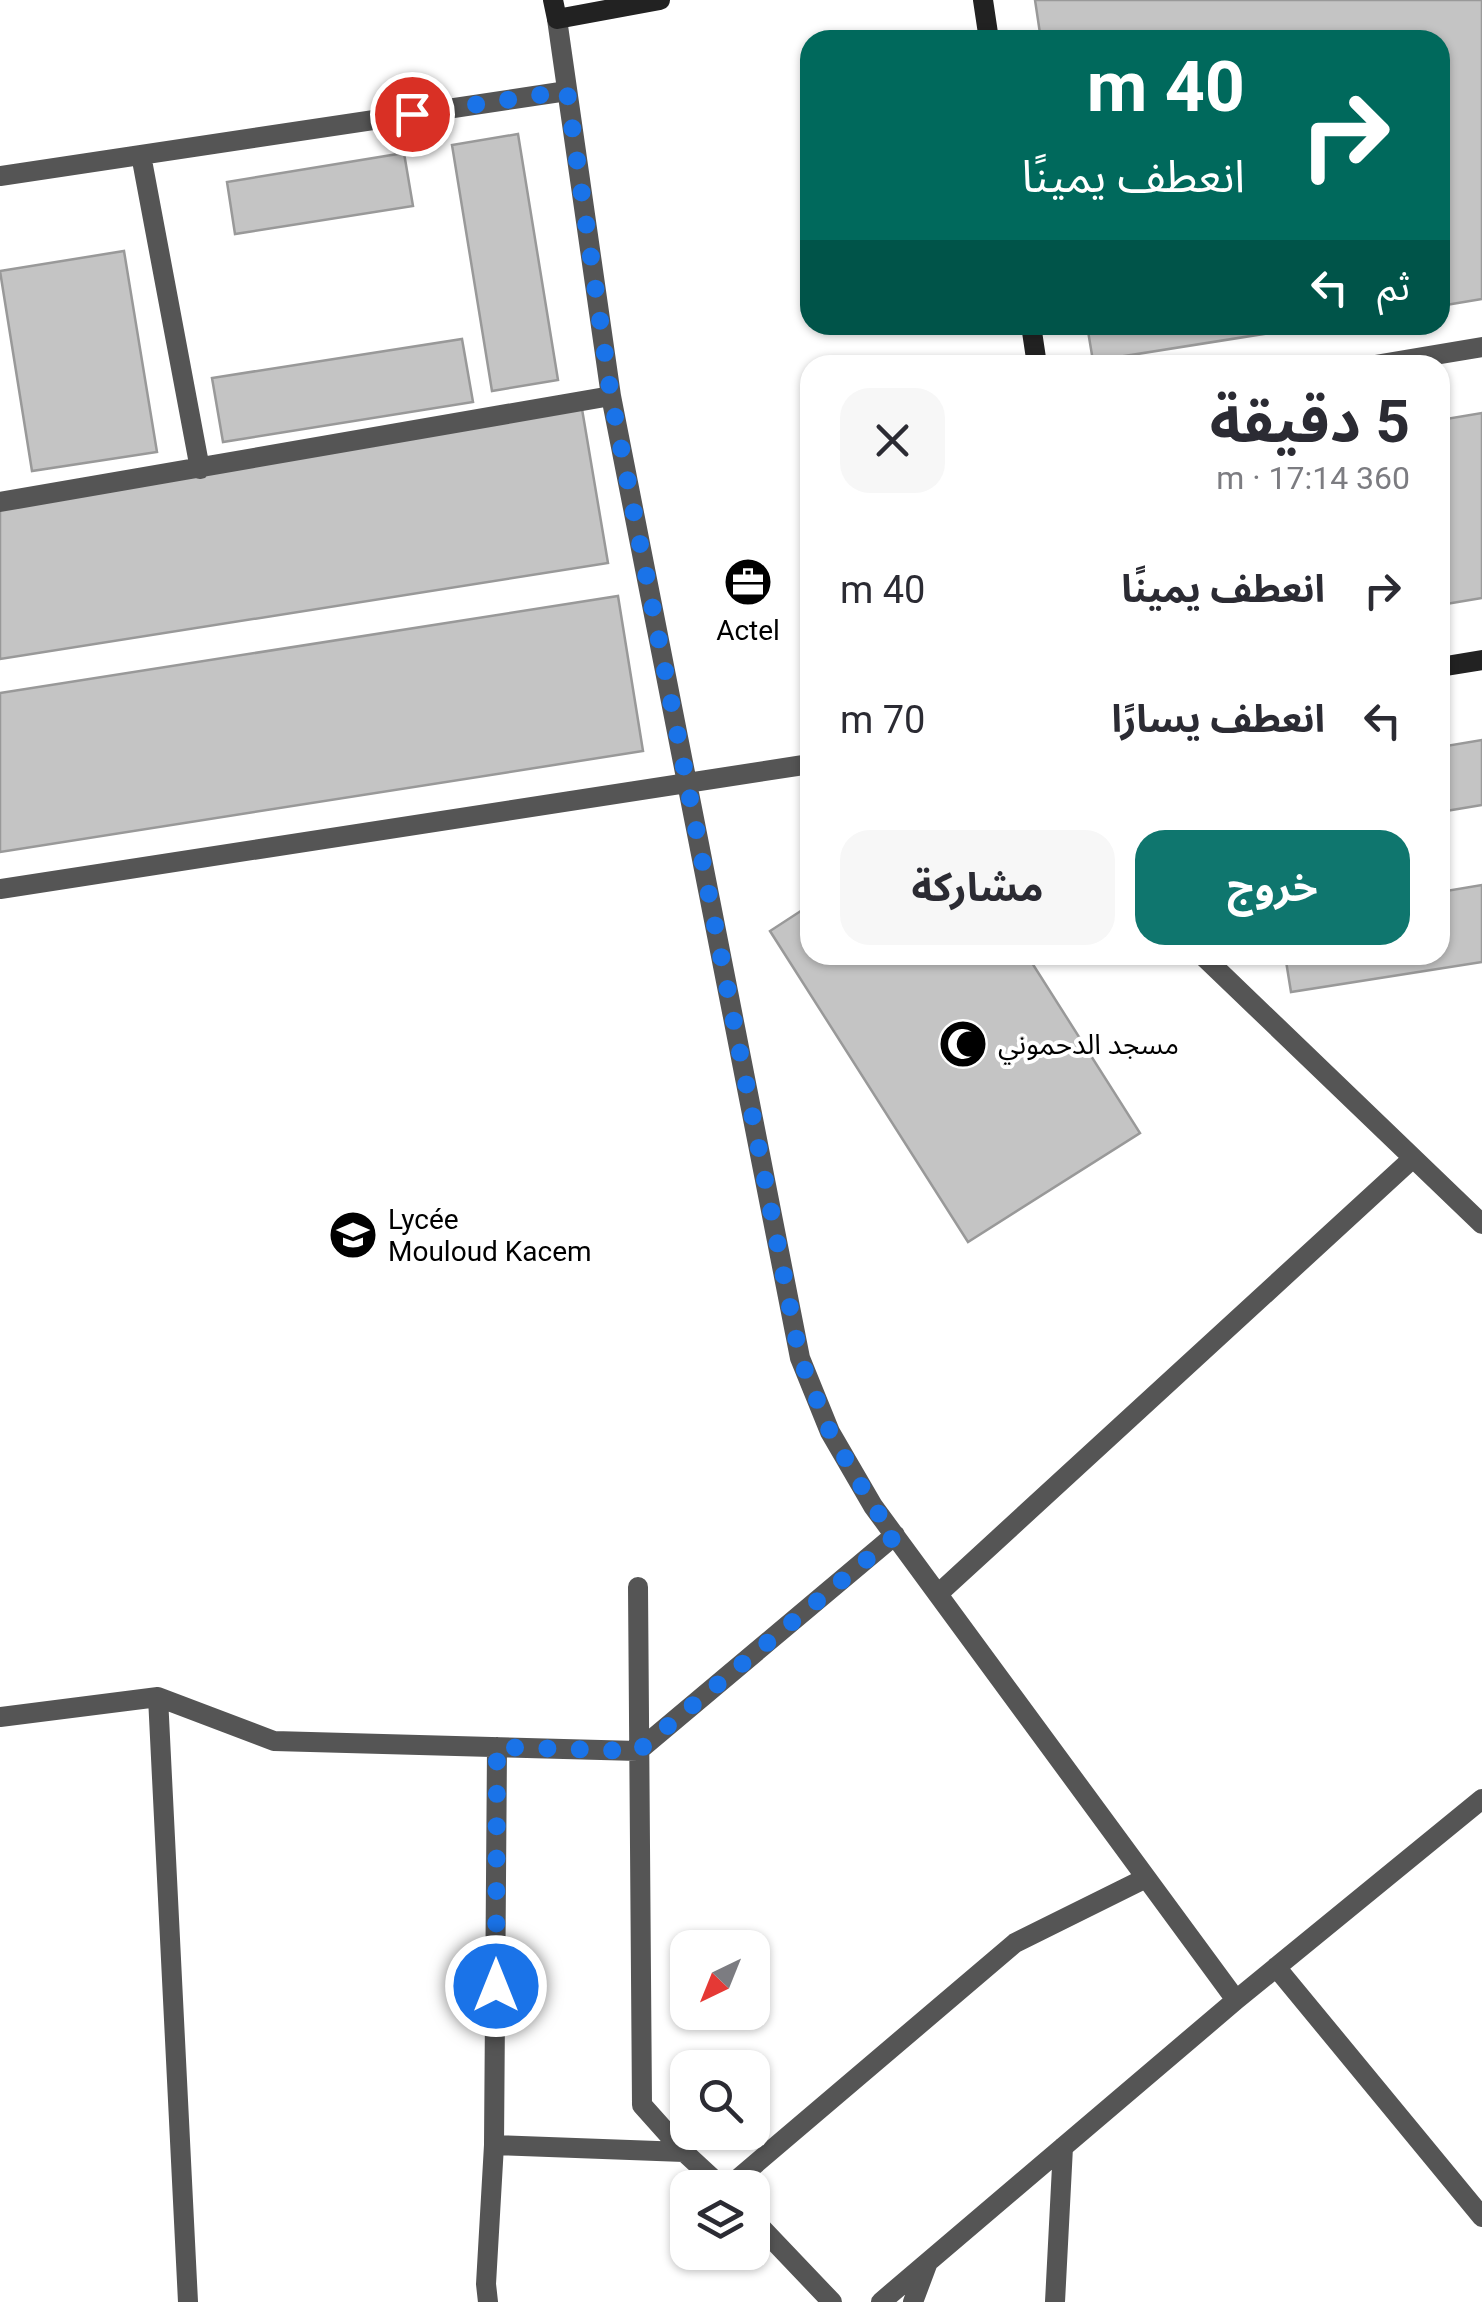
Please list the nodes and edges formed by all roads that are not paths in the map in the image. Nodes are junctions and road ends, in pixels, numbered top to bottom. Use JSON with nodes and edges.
{"nodes":[{"id":1,"x":660,"y":0,"type":"edge"},
{"id":2,"x":984,"y":0,"type":"edge"},
{"id":3,"x":555,"y":9,"type":"edge"},
{"id":4,"x":988,"y":30,"type":"edge"},
{"id":5,"x":567,"y":91,"type":"junction"},
{"id":6,"x":141,"y":155,"type":"junction"},
{"id":7,"x":0,"y":176,"type":"edge"},
{"id":8,"x":1482,"y":347,"type":"edge"},
{"id":9,"x":1434,"y":355,"type":"edge"},
{"id":10,"x":611,"y":396,"type":"junction"},
{"id":11,"x":200,"y":469,"type":"junction"},
{"id":12,"x":0,"y":502,"type":"edge"},
{"id":13,"x":1482,"y":660,"type":"edge"},
{"id":14,"x":1450,"y":665,"type":"edge"},
{"id":15,"x":800,"y":766,"type":"edge"},
{"id":16,"x":687,"y":784,"type":"junction"},
{"id":17,"x":0,"y":888,"type":"edge"},
{"id":18,"x":1212,"y":965,"type":"edge"},
{"id":19,"x":1412,"y":1158,"type":"junction"},
{"id":20,"x":1482,"y":1224,"type":"edge"},
{"id":21,"x":895,"y":1536,"type":"junction"},
{"id":22,"x":638,"y":1587,"type":"dead end"},
{"id":23,"x":938,"y":1594,"type":"junction"},
{"id":24,"x":158,"y":1698,"type":"junction"},
{"id":25,"x":0,"y":1717,"type":"edge"},
{"id":26,"x":497,"y":1747,"type":"junction"},
{"id":27,"x":638,"y":1751,"type":"junction"},
{"id":28,"x":1482,"y":1799,"type":"edge"},
{"id":29,"x":1146,"y":1878,"type":"junction"},
{"id":30,"x":1276,"y":1967,"type":"junction"},
{"id":31,"x":1236,"y":2000,"type":"junction"},
{"id":32,"x":494,"y":2145,"type":"junction"},
{"id":33,"x":1063,"y":2147,"type":"junction"},
{"id":34,"x":684,"y":2152,"type":"junction"},
{"id":35,"x":704,"y":2170,"type":"edge"},
{"id":36,"x":746,"y":2170,"type":"edge"},
{"id":37,"x":1482,"y":2217,"type":"edge"},
{"id":38,"x":770,"y":2237,"type":"edge"},
{"id":39,"x":929,"y":2260,"type":"junction"},
{"id":40,"x":188,"y":2302,"type":"edge"},
{"id":41,"x":488,"y":2302,"type":"edge"},
{"id":42,"x":832,"y":2302,"type":"edge"},
{"id":43,"x":881,"y":2302,"type":"edge"},
{"id":44,"x":913,"y":2302,"type":"edge"},
{"id":45,"x":1055,"y":2302,"type":"edge"}],
"edges":[{"from":1,"to":3,"type":"main road"},
{"from":2,"to":4,"type":"main road"},
{"from":3,"to":5,"type":"street"},
{"from":5,"to":6,"type":"street"},
{"from":5,"to":10,"type":"street"},
{"from":6,"to":7,"type":"street"},
{"from":6,"to":11,"type":"street"},
{"from":8,"to":9,"type":"street"},
{"from":10,"to":11,"type":"street"},
{"from":10,"to":16,"type":"street"},
{"from":11,"to":12,"type":"street"},
{"from":13,"to":14,"type":"main road"},
{"from":15,"to":16,"type":"street"},
{"from":16,"to":17,"type":"street"},
{"from":16,"to":21,"type":"street"},
{"from":18,"to":19,"type":"street"},
{"from":19,"to":20,"type":"street"},
{"from":19,"to":23,"type":"street"},
{"from":21,"to":23,"type":"street"},
{"from":21,"to":27,"type":"street"},
{"from":22,"to":27,"type":"street"},
{"from":23,"to":29,"type":"street"},
{"from":24,"to":25,"type":"street"},
{"from":24,"to":26,"type":"street"},
{"from":24,"to":40,"type":"street"},
{"from":26,"to":27,"type":"street"},
{"from":26,"to":32,"type":"street"},
{"from":27,"to":34,"type":"street"},
{"from":28,"to":30,"type":"street"},
{"from":29,"to":31,"type":"street"},
{"from":29,"to":36,"type":"street"},
{"from":30,"to":31,"type":"street"},
{"from":30,"to":37,"type":"street"},
{"from":31,"to":33,"type":"street"},
{"from":32,"to":34,"type":"street"},
{"from":32,"to":41,"type":"street"},
{"from":33,"to":39,"type":"street"},
{"from":33,"to":45,"type":"street"},
{"from":34,"to":35,"type":"street"},
{"from":38,"to":42,"type":"street"},
{"from":39,"to":43,"type":"street"},
{"from":39,"to":44,"type":"street"}]}
